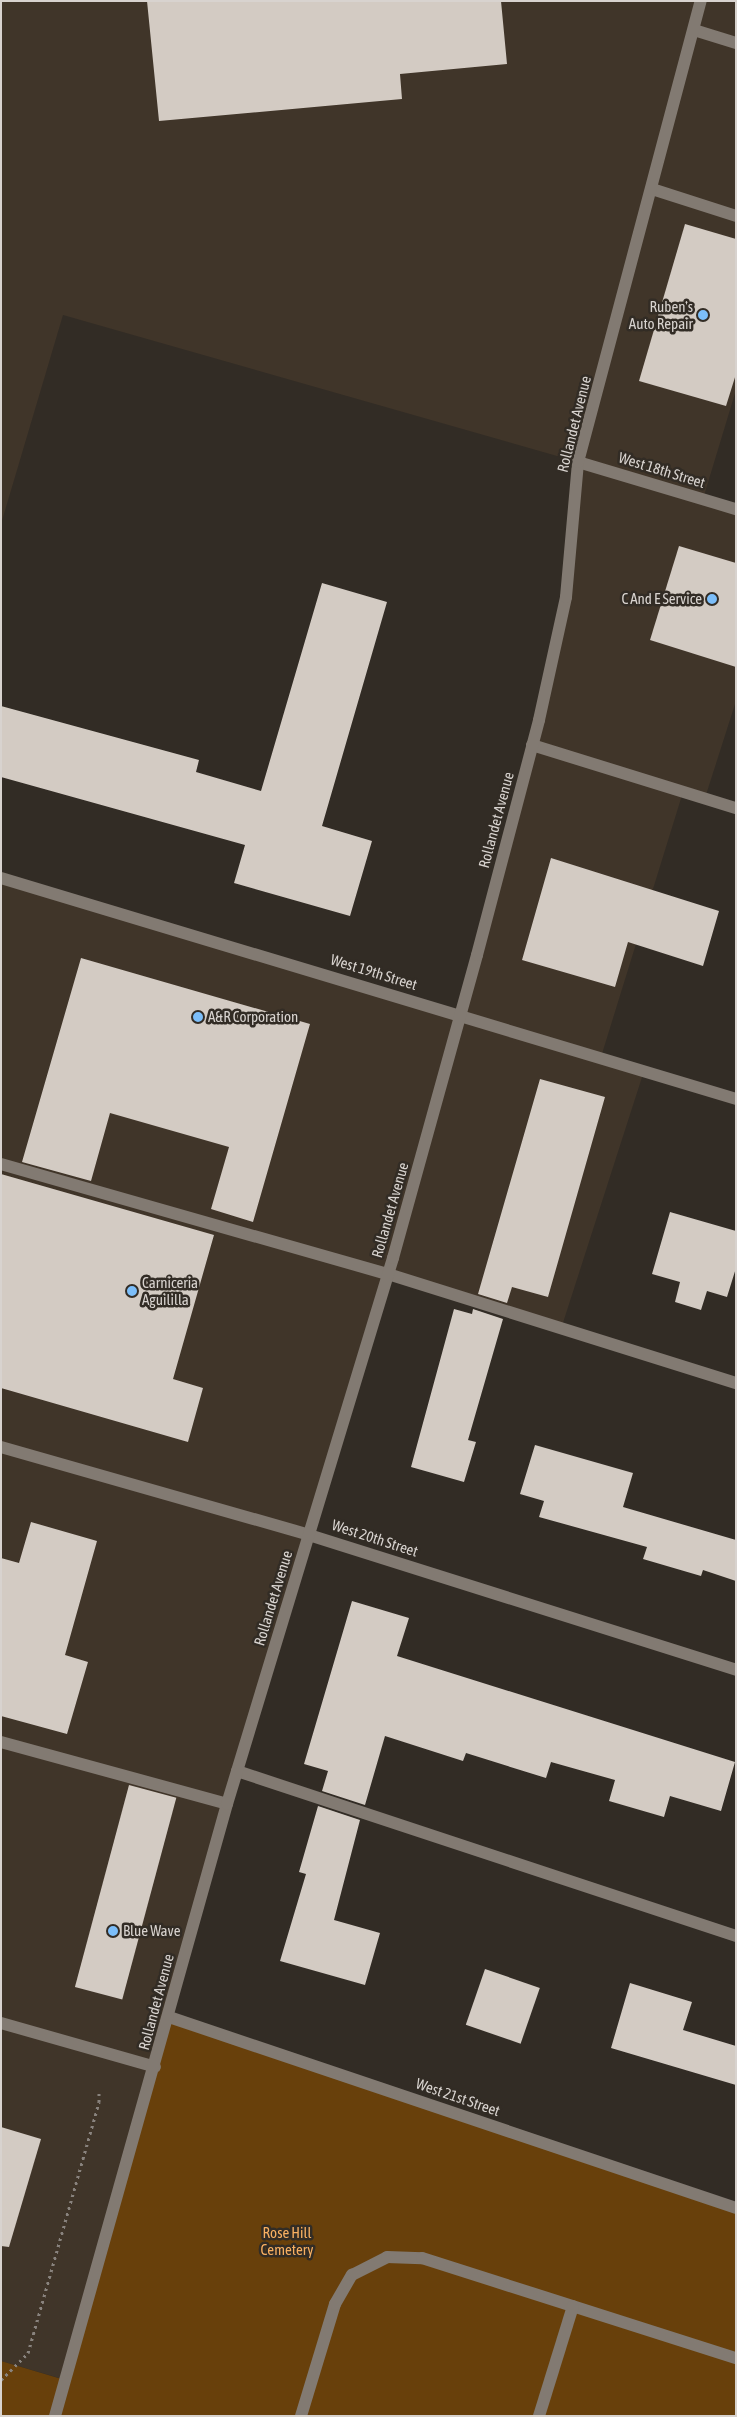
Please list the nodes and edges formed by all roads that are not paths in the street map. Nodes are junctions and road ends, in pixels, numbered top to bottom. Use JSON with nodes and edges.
{"nodes":[{"id":1,"x":701,"y":1,"type":"edge"},
{"id":2,"x":694,"y":30,"type":"junction"},
{"id":3,"x":736,"y":43,"type":"edge"},
{"id":4,"x":652,"y":189,"type":"junction"},
{"id":5,"x":736,"y":216,"type":"edge"},
{"id":6,"x":578,"y":462,"type":"junction"},
{"id":7,"x":736,"y":509,"type":"edge"},
{"id":8,"x":532,"y":745,"type":"junction"},
{"id":9,"x":736,"y":808,"type":"edge"},
{"id":10,"x":1,"y":878,"type":"edge"},
{"id":11,"x":461,"y":1015,"type":"junction"},
{"id":12,"x":736,"y":1099,"type":"edge"},
{"id":13,"x":1,"y":1164,"type":"edge"},
{"id":14,"x":388,"y":1274,"type":"junction"},
{"id":15,"x":736,"y":1383,"type":"edge"},
{"id":16,"x":1,"y":1448,"type":"edge"},
{"id":17,"x":309,"y":1534,"type":"junction"},
{"id":18,"x":736,"y":1670,"type":"edge"},
{"id":19,"x":1,"y":1742,"type":"edge"},
{"id":20,"x":237,"y":1771,"type":"junction"},
{"id":21,"x":227,"y":1804,"type":"junction"},
{"id":22,"x":736,"y":1936,"type":"edge"},
{"id":23,"x":169,"y":2017,"type":"junction"},
{"id":24,"x":1,"y":2023,"type":"edge"},
{"id":25,"x":155,"y":2067,"type":"junction"},
{"id":26,"x":736,"y":2208,"type":"edge"},
{"id":27,"x":573,"y":2306,"type":"junction"},
{"id":28,"x":736,"y":2358,"type":"edge"},
{"id":29,"x":55,"y":2416,"type":"edge"},
{"id":30,"x":301,"y":2416,"type":"edge"},
{"id":31,"x":539,"y":2416,"type":"edge"}],
"edges":[{"from":1,"to":2,"type":"street","name":"Rollandet Avenue"},
{"from":2,"to":3,"type":"street"},
{"from":2,"to":4,"type":"street","name":"Rollandet Avenue"},
{"from":4,"to":5,"type":"street"},
{"from":4,"to":6,"type":"street","name":"Rollandet Avenue"},
{"from":6,"to":7,"type":"street","name":"West 18th Street"},
{"from":6,"to":8,"type":"street","name":"Rollandet Avenue"},
{"from":8,"to":9,"type":"street"},
{"from":8,"to":11,"type":"street","name":"Rollandet Avenue"},
{"from":10,"to":11,"type":"street","name":"West 19th Street"},
{"from":11,"to":12,"type":"street","name":"West 19th Street"},
{"from":11,"to":14,"type":"street","name":"Rollandet Avenue"},
{"from":13,"to":14,"type":"street"},
{"from":14,"to":15,"type":"street"},
{"from":14,"to":17,"type":"street","name":"Rollandet Avenue"},
{"from":16,"to":17,"type":"street","name":"West 20th Street"},
{"from":17,"to":18,"type":"street","name":"West 20th Street"},
{"from":17,"to":20,"type":"street","name":"Rollandet Avenue"},
{"from":19,"to":21,"type":"street"},
{"from":20,"to":21,"type":"street","name":"Rollandet Avenue"},
{"from":20,"to":22,"type":"street"},
{"from":21,"to":23,"type":"street","name":"Rollandet Avenue"},
{"from":23,"to":25,"type":"street","name":"Rollandet Avenue"},
{"from":23,"to":26,"type":"street","name":"West 21st Street"},
{"from":24,"to":25,"type":"street"},
{"from":25,"to":29,"type":"street","name":"Rollandet Avenue"},
{"from":27,"to":28,"type":"street"},
{"from":27,"to":30,"type":"street"},
{"from":27,"to":31,"type":"street"}]}
